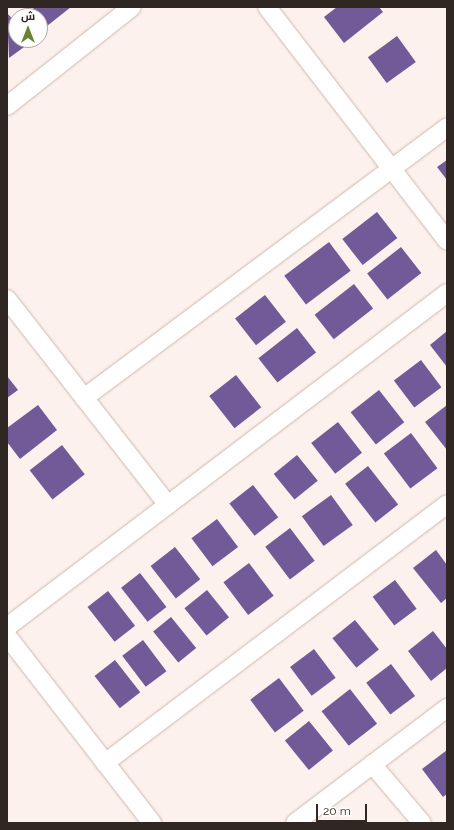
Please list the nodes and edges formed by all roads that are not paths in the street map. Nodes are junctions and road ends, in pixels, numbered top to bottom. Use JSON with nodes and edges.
{"nodes":[{"id":1,"x":132,"y":7,"type":"edge"},
{"id":2,"x":267,"y":7,"type":"edge"},
{"id":3,"x":7,"y":106,"type":"edge"},
{"id":4,"x":447,"y":127,"type":"edge"},
{"id":5,"x":391,"y":168,"type":"junction"},
{"id":6,"x":447,"y":241,"type":"edge"},
{"id":7,"x":447,"y":293,"type":"edge"},
{"id":8,"x":7,"y":299,"type":"edge"},
{"id":9,"x":84,"y":398,"type":"junction"},
{"id":10,"x":447,"y":504,"type":"edge"},
{"id":11,"x":168,"y":505,"type":"junction"},
{"id":12,"x":7,"y":627,"type":"edge"},
{"id":13,"x":7,"y":636,"type":"edge"},
{"id":14,"x":447,"y":708,"type":"edge"},
{"id":15,"x":105,"y":763,"type":"junction"},
{"id":16,"x":372,"y":764,"type":"junction"},
{"id":17,"x":152,"y":823,"type":"edge"},
{"id":18,"x":295,"y":823,"type":"edge"},
{"id":19,"x":422,"y":823,"type":"edge"}],
"edges":[{"from":1,"to":3,"type":"street"},
{"from":2,"to":5,"type":"street"},
{"from":4,"to":5,"type":"street"},
{"from":5,"to":6,"type":"street"},
{"from":5,"to":9,"type":"street"},
{"from":7,"to":11,"type":"street"},
{"from":8,"to":9,"type":"street"},
{"from":9,"to":11,"type":"street"},
{"from":10,"to":15,"type":"street"},
{"from":11,"to":12,"type":"street"},
{"from":13,"to":15,"type":"street"},
{"from":14,"to":16,"type":"street"},
{"from":15,"to":17,"type":"street"},
{"from":16,"to":18,"type":"street"},
{"from":16,"to":19,"type":"street"}]}
